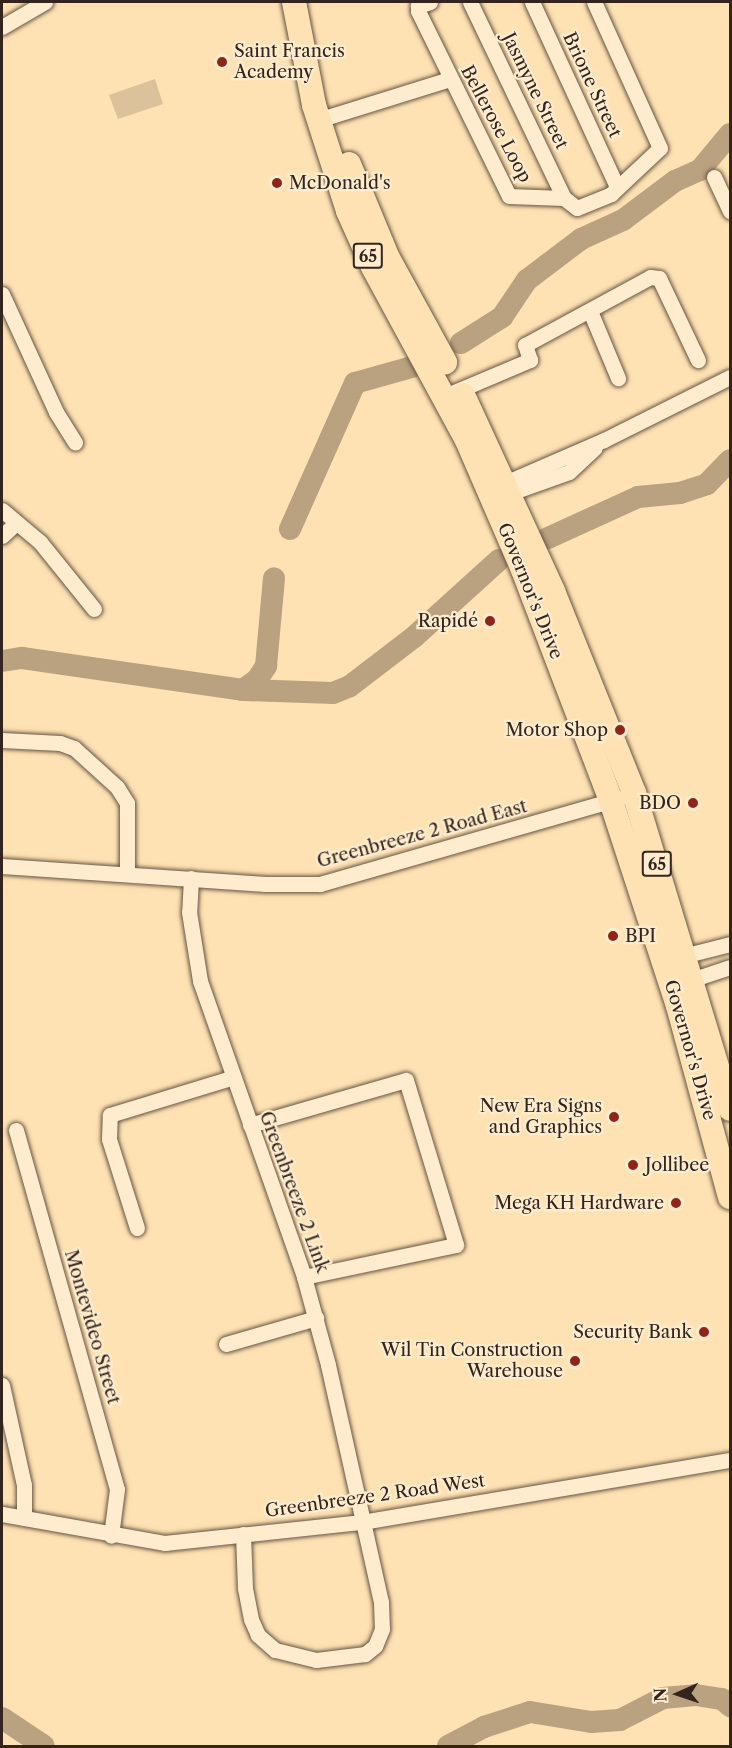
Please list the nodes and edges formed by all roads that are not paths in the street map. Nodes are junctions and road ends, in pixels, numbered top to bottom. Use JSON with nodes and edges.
{"nodes":[{"id":1,"x":45,"y":2,"type":"edge"},
{"id":2,"x":294,"y":2,"type":"edge"},
{"id":3,"x":309,"y":2,"type":"edge"},
{"id":4,"x":430,"y":2,"type":"edge"},
{"id":5,"x":470,"y":2,"type":"edge"},
{"id":6,"x":532,"y":2,"type":"edge"},
{"id":7,"x":594,"y":2,"type":"edge"},
{"id":8,"x":2,"y":27,"type":"edge"},
{"id":9,"x":448,"y":75,"type":"junction"},
{"id":10,"x":333,"y":116,"type":"junction"},
{"id":11,"x":714,"y":177,"type":"dead end"},
{"id":12,"x":616,"y":185,"type":"junction"},
{"id":13,"x":564,"y":198,"type":"junction"},
{"id":14,"x":730,"y":207,"type":"edge"},
{"id":15,"x":2,"y":294,"type":"edge"},
{"id":16,"x":590,"y":310,"type":"junction"},
{"id":17,"x":7,"y":319,"type":"edge"},
{"id":18,"x":698,"y":360,"type":"dead end"},
{"id":19,"x":730,"y":377,"type":"edge"},
{"id":20,"x":618,"y":378,"type":"dead end"},
{"id":21,"x":453,"y":393,"type":"junction"},
{"id":22,"x":75,"y":442,"type":"dead end"},
{"id":23,"x":499,"y":492,"type":"junction"},
{"id":24,"x":2,"y":510,"type":"edge"},
{"id":25,"x":15,"y":524,"type":"junction"},
{"id":26,"x":2,"y":536,"type":"edge"},
{"id":27,"x":531,"y":566,"type":"junction"},
{"id":28,"x":93,"y":609,"type":"dead end"},
{"id":29,"x":2,"y":740,"type":"edge"},
{"id":30,"x":634,"y":793,"type":"junction"},
{"id":31,"x":611,"y":801,"type":"junction"},
{"id":32,"x":2,"y":866,"type":"edge"},
{"id":33,"x":127,"y":874,"type":"junction"},
{"id":34,"x":191,"y":878,"type":"junction"},
{"id":35,"x":730,"y":944,"type":"edge"},
{"id":36,"x":675,"y":958,"type":"junction"},
{"id":37,"x":727,"y":970,"type":"edge"},
{"id":38,"x":685,"y":990,"type":"junction"},
{"id":39,"x":231,"y":1078,"type":"junction"},
{"id":40,"x":730,"y":1109,"type":"edge"},
{"id":41,"x":250,"y":1125,"type":"junction"},
{"id":42,"x":16,"y":1130,"type":"dead end"},
{"id":43,"x":730,"y":1197,"type":"edge"},
{"id":44,"x":137,"y":1228,"type":"dead end"},
{"id":45,"x":304,"y":1277,"type":"junction"},
{"id":46,"x":316,"y":1318,"type":"junction"},
{"id":47,"x":226,"y":1344,"type":"dead end"},
{"id":48,"x":2,"y":1385,"type":"edge"},
{"id":49,"x":8,"y":1436,"type":"edge"},
{"id":50,"x":730,"y":1460,"type":"edge"},
{"id":51,"x":2,"y":1514,"type":"edge"},
{"id":52,"x":24,"y":1518,"type":"junction"},
{"id":53,"x":362,"y":1522,"type":"junction"},
{"id":54,"x":243,"y":1534,"type":"junction"},
{"id":55,"x":111,"y":1536,"type":"junction"}],
"edges":[{"from":1,"to":8,"type":"street"},
{"from":2,"to":10,"type":"main road","name":"Governor's Drive","number":"65"},
{"from":3,"to":10,"type":"main road","name":"Governor's Drive","number":"65"},
{"from":4,"to":9,"type":"street","name":"Bellerose Loop"},
{"from":5,"to":13,"type":"street","name":"Jasmyne Street"},
{"from":6,"to":12,"type":"street","name":"Brione Street"},
{"from":7,"to":12,"type":"street","name":"Bellerose Loop"},
{"from":9,"to":10,"type":"street"},
{"from":9,"to":13,"type":"street","name":"Bellerose Loop"},
{"from":10,"to":21,"type":"main road","name":"Governor's Drive","number":"65"},
{"from":11,"to":14,"type":"street"},
{"from":12,"to":13,"type":"street","name":"Bellerose Loop"},
{"from":15,"to":17,"type":"street"},
{"from":16,"to":18,"type":"street"},
{"from":16,"to":20,"type":"street"},
{"from":16,"to":21,"type":"street"},
{"from":17,"to":22,"type":"street"},
{"from":19,"to":23,"type":"street"},
{"from":21,"to":23,"type":"main road","name":"Governor's Drive","number":"65"},
{"from":23,"to":27,"type":"main road","name":"Governor's Drive","number":"65"},
{"from":24,"to":25,"type":"street"},
{"from":25,"to":26,"type":"street"},
{"from":25,"to":28,"type":"street"},
{"from":27,"to":30,"type":"main road","name":"Governor's Drive","number":"65"},
{"from":27,"to":31,"type":"main road","name":"Governor's Drive","number":"65"},
{"from":29,"to":33,"type":"street"},
{"from":30,"to":31,"type":"street","name":"Greenbreeze 2 Road East"},
{"from":30,"to":36,"type":"main road","name":"Governor's Drive","number":"65"},
{"from":31,"to":34,"type":"street","name":"Greenbreeze 2 Road East"},
{"from":31,"to":36,"type":"main road","name":"Governor's Drive","number":"65"},
{"from":32,"to":33,"type":"street","name":"Greenbreeze 2 Road East"},
{"from":33,"to":34,"type":"street","name":"Greenbreeze 2 Road East"},
{"from":34,"to":39,"type":"street","name":"Greenbreeze 2 Link"},
{"from":35,"to":36,"type":"street"},
{"from":36,"to":38,"type":"main road","name":"Governor's Drive","number":"65"},
{"from":37,"to":38,"type":"street"},
{"from":38,"to":40,"type":"main road","name":"Governor's Drive","number":"65"},
{"from":38,"to":43,"type":"main road","name":"Governor's Drive","number":"65"},
{"from":39,"to":41,"type":"street","name":"Greenbreeze 2 Link"},
{"from":39,"to":44,"type":"street"},
{"from":41,"to":45,"type":"street","name":"Greenbreeze 2 Link"},
{"from":41,"to":45,"type":"street"},
{"from":42,"to":55,"type":"street","name":"Montevideo Street"},
{"from":45,"to":46,"type":"street","name":"Greenbreeze 2 Link"},
{"from":46,"to":47,"type":"street"},
{"from":46,"to":53,"type":"street","name":"Greenbreeze 2 Link"},
{"from":48,"to":49,"type":"street"},
{"from":49,"to":52,"type":"street"},
{"from":50,"to":53,"type":"street","name":"Greenbreeze 2 Road West"},
{"from":51,"to":52,"type":"street","name":"Greenbreeze 2 Road West"},
{"from":52,"to":55,"type":"street","name":"Greenbreeze 2 Road West"},
{"from":53,"to":54,"type":"street","name":"Greenbreeze 2 Road West"},
{"from":53,"to":54,"type":"street"},
{"from":54,"to":55,"type":"street","name":"Greenbreeze 2 Road West"}]}
